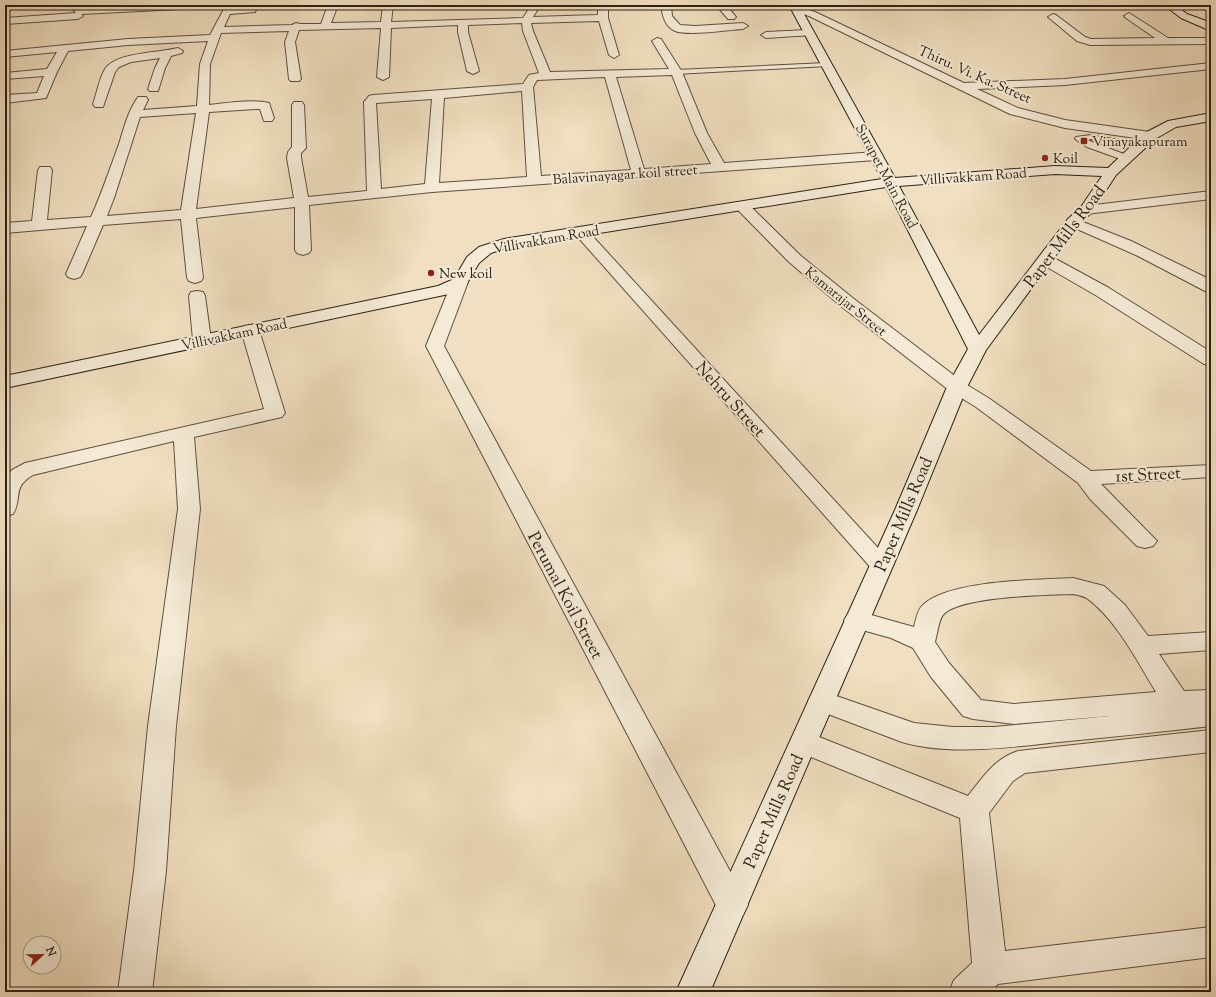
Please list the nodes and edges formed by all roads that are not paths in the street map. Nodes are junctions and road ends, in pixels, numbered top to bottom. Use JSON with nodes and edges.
{"nodes":[{"id":1,"x":200,"y":5,"type":"edge"},
{"id":2,"x":253,"y":5,"type":"edge"},
{"id":3,"x":333,"y":5,"type":"edge"},
{"id":4,"x":388,"y":5,"type":"edge"},
{"id":5,"x":535,"y":5,"type":"edge"},
{"id":6,"x":603,"y":5,"type":"edge"},
{"id":7,"x":666,"y":5,"type":"edge"},
{"id":8,"x":721,"y":5,"type":"edge"},
{"id":9,"x":1169,"y":5,"type":"edge"},
{"id":10,"x":795,"y":7,"type":"edge"},
{"id":11,"x":452,"y":12,"type":"dead end"},
{"id":12,"x":78,"y":14,"type":"edge"},
{"id":13,"x":6,"y":16,"type":"edge"},
{"id":14,"x":1129,"y":16,"type":"dead end"},
{"id":15,"x":732,"y":17,"type":"dead end"},
{"id":16,"x":1054,"y":17,"type":"dead end"},
{"id":17,"x":603,"y":18,"type":"junction"},
{"id":18,"x":526,"y":21,"type":"junction"},
{"id":19,"x":451,"y":23,"type":"junction"},
{"id":20,"x":463,"y":23,"type":"junction"},
{"id":21,"x":326,"y":25,"type":"junction"},
{"id":22,"x":386,"y":25,"type":"junction"},
{"id":23,"x":296,"y":26,"type":"junction"},
{"id":24,"x":743,"y":26,"type":"dead end"},
{"id":25,"x":1211,"y":28,"type":"edge"},
{"id":26,"x":808,"y":32,"type":"junction"},
{"id":27,"x":766,"y":34,"type":"dead end"},
{"id":28,"x":214,"y":39,"type":"junction"},
{"id":29,"x":657,"y":41,"type":"dead end"},
{"id":30,"x":1165,"y":41,"type":"junction"},
{"id":31,"x":1211,"y":41,"type":"edge"},
{"id":32,"x":61,"y":45,"type":"junction"},
{"id":33,"x":5,"y":54,"type":"edge"},
{"id":34,"x":167,"y":54,"type":"junction"},
{"id":35,"x":614,"y":55,"type":"dead end"},
{"id":36,"x":826,"y":65,"type":"junction"},
{"id":37,"x":1211,"y":66,"type":"edge"},
{"id":38,"x":473,"y":71,"type":"dead end"},
{"id":39,"x":51,"y":72,"type":"junction"},
{"id":40,"x":676,"y":72,"type":"junction"},
{"id":41,"x":609,"y":73,"type":"junction"},
{"id":42,"x":546,"y":75,"type":"junction"},
{"id":43,"x":5,"y":76,"type":"edge"},
{"id":44,"x":383,"y":77,"type":"dead end"},
{"id":45,"x":295,"y":79,"type":"dead end"},
{"id":46,"x":527,"y":87,"type":"junction"},
{"id":47,"x":961,"y":87,"type":"junction"},
{"id":48,"x":154,"y":88,"type":"dead end"},
{"id":49,"x":438,"y":94,"type":"junction"},
{"id":50,"x":5,"y":99,"type":"edge"},
{"id":51,"x":142,"y":100,"type":"dead end"},
{"id":52,"x":99,"y":104,"type":"dead end"},
{"id":53,"x":298,"y":105,"type":"dead end"},
{"id":54,"x":203,"y":109,"type":"junction"},
{"id":55,"x":134,"y":114,"type":"junction"},
{"id":56,"x":1211,"y":117,"type":"edge"},
{"id":57,"x":268,"y":118,"type":"dead end"},
{"id":58,"x":1131,"y":153,"type":"junction"},
{"id":59,"x":876,"y":156,"type":"junction"},
{"id":60,"x":720,"y":168,"type":"junction"},
{"id":61,"x":45,"y":170,"type":"dead end"},
{"id":62,"x":638,"y":173,"type":"junction"},
{"id":63,"x":534,"y":181,"type":"junction"},
{"id":64,"x":891,"y":182,"type":"junction"},
{"id":65,"x":432,"y":188,"type":"junction"},
{"id":66,"x":374,"y":195,"type":"junction"},
{"id":67,"x":1211,"y":195,"type":"edge"},
{"id":68,"x":302,"y":203,"type":"junction"},
{"id":69,"x":742,"y":206,"type":"junction"},
{"id":70,"x":188,"y":214,"type":"junction"},
{"id":71,"x":1080,"y":216,"type":"junction"},
{"id":72,"x":98,"y":221,"type":"junction"},
{"id":73,"x":38,"y":226,"type":"junction"},
{"id":74,"x":5,"y":228,"type":"edge"},
{"id":75,"x":581,"y":232,"type":"junction"},
{"id":76,"x":303,"y":250,"type":"dead end"},
{"id":77,"x":1046,"y":260,"type":"junction"},
{"id":78,"x":74,"y":274,"type":"dead end"},
{"id":79,"x":195,"y":278,"type":"dead end"},
{"id":80,"x":460,"y":282,"type":"junction"},
{"id":81,"x":1211,"y":288,"type":"edge"},
{"id":82,"x":197,"y":296,"type":"dead end"},
{"id":83,"x":250,"y":330,"type":"junction"},
{"id":84,"x":202,"y":340,"type":"junction"},
{"id":85,"x":976,"y":349,"type":"junction"},
{"id":86,"x":1211,"y":360,"type":"edge"},
{"id":87,"x":5,"y":382,"type":"edge"},
{"id":88,"x":957,"y":387,"type":"junction"},
{"id":89,"x":184,"y":434,"type":"junction"},
{"id":90,"x":1211,"y":471,"type":"edge"},
{"id":91,"x":1086,"y":478,"type":"junction"},
{"id":92,"x":5,"y":509,"type":"edge"},
{"id":93,"x":1144,"y":541,"type":"dead end"},
{"id":94,"x":882,"y":565,"type":"junction"},
{"id":95,"x":857,"y":620,"type":"junction"},
{"id":96,"x":1211,"y":640,"type":"edge"},
{"id":97,"x":922,"y":642,"type":"junction"},
{"id":98,"x":1141,"y":646,"type":"junction"},
{"id":99,"x":1211,"y":700,"type":"edge"},
{"id":100,"x":822,"y":701,"type":"junction"},
{"id":101,"x":1176,"y":701,"type":"junction"},
{"id":102,"x":1211,"y":716,"type":"edge"},
{"id":103,"x":1211,"y":741,"type":"edge"},
{"id":104,"x":804,"y":742,"type":"junction"},
{"id":105,"x":974,"y":810,"type":"junction"},
{"id":106,"x":732,"y":905,"type":"junction"},
{"id":107,"x":1211,"y":942,"type":"edge"},
{"id":108,"x":990,"y":969,"type":"junction"},
{"id":109,"x":135,"y":992,"type":"edge"},
{"id":110,"x":694,"y":992,"type":"edge"},
{"id":111,"x":966,"y":992,"type":"edge"}],
"edges":[{"from":1,"to":12,"type":"street"},
{"from":2,"to":28,"type":"street"},
{"from":3,"to":21,"type":"street"},
{"from":4,"to":22,"type":"street"},
{"from":5,"to":18,"type":"street"},
{"from":6,"to":17,"type":"street"},
{"from":7,"to":24,"type":"street"},
{"from":8,"to":15,"type":"street"},
{"from":9,"to":25,"type":"street"},
{"from":10,"to":26,"type":"street","name":"Surapet Main Road"},
{"from":10,"to":47,"type":"street","name":"Thiru. Vi. Ka. Street"},
{"from":11,"to":19,"type":"street"},
{"from":12,"to":13,"type":"street"},
{"from":14,"to":30,"type":"street"},
{"from":16,"to":30,"type":"street"},
{"from":17,"to":18,"type":"street"},
{"from":17,"to":35,"type":"street"},
{"from":18,"to":20,"type":"street"},
{"from":18,"to":42,"type":"street"},
{"from":19,"to":20,"type":"street"},
{"from":19,"to":22,"type":"street"},
{"from":20,"to":38,"type":"street"},
{"from":21,"to":22,"type":"street"},
{"from":21,"to":23,"type":"street"},
{"from":22,"to":44,"type":"street"},
{"from":23,"to":28,"type":"street"},
{"from":23,"to":45,"type":"street"},
{"from":26,"to":27,"type":"street"},
{"from":26,"to":36,"type":"street","name":"Surapet Main Road"},
{"from":28,"to":32,"type":"street"},
{"from":28,"to":34,"type":"street"},
{"from":28,"to":54,"type":"street"},
{"from":29,"to":40,"type":"street"},
{"from":30,"to":31,"type":"street"},
{"from":32,"to":33,"type":"street"},
{"from":32,"to":39,"type":"street"},
{"from":34,"to":48,"type":"street"},
{"from":34,"to":52,"type":"street"},
{"from":36,"to":40,"type":"lane"},
{"from":36,"to":59,"type":"street","name":"Surapet Main Road"},
{"from":37,"to":47,"type":"street"},
{"from":39,"to":43,"type":"street"},
{"from":39,"to":50,"type":"street"},
{"from":40,"to":41,"type":"street"},
{"from":40,"to":60,"type":"street"},
{"from":41,"to":42,"type":"street"},
{"from":41,"to":62,"type":"street"},
{"from":42,"to":46,"type":"street"},
{"from":46,"to":49,"type":"street"},
{"from":46,"to":63,"type":"street"},
{"from":47,"to":58,"type":"street","name":"Thiru. Vi. Ka. Street"},
{"from":49,"to":65,"type":"street"},
{"from":49,"to":66,"type":"street"},
{"from":51,"to":55,"type":"street"},
{"from":53,"to":68,"type":"street"},
{"from":54,"to":55,"type":"street"},
{"from":54,"to":57,"type":"street"},
{"from":54,"to":70,"type":"street"},
{"from":55,"to":72,"type":"street"},
{"from":56,"to":58,"type":"street","name":"Paper Mills Road"},
{"from":58,"to":58,"type":"lane"},
{"from":58,"to":64,"type":"street","name":"Villivakkam Road"},
{"from":58,"to":71,"type":"street","name":"Paper Mills Road"},
{"from":59,"to":60,"type":"street","name":"Balavinayagar koil street"},
{"from":59,"to":64,"type":"street","name":"Surapet Main Road"},
{"from":60,"to":62,"type":"street","name":"Balavinayagar koil street"},
{"from":61,"to":73,"type":"street"},
{"from":62,"to":63,"type":"street","name":"Balavinayagar koil street"},
{"from":63,"to":65,"type":"street","name":"Balavinayagar koil street"},
{"from":64,"to":69,"type":"street","name":"Villivakkam Road"},
{"from":64,"to":85,"type":"street","name":"Surapet Main Road"},
{"from":65,"to":66,"type":"street","name":"Balavinayagar koil street"},
{"from":66,"to":68,"type":"street","name":"Balavinayagar koil street"},
{"from":67,"to":71,"type":"street"},
{"from":68,"to":70,"type":"street","name":"Balavinayagar koil street"},
{"from":68,"to":76,"type":"street"},
{"from":69,"to":75,"type":"street","name":"Villivakkam Road"},
{"from":69,"to":88,"type":"street","name":"Kamarajar Street"},
{"from":70,"to":72,"type":"street","name":"Balavinayagar koil street"},
{"from":70,"to":79,"type":"street"},
{"from":71,"to":77,"type":"street","name":"Paper Mills Road"},
{"from":71,"to":81,"type":"street"},
{"from":72,"to":73,"type":"street","name":"Balavinayagar koil street"},
{"from":72,"to":78,"type":"street"},
{"from":73,"to":74,"type":"street","name":"Balavinayagar koil street"},
{"from":75,"to":80,"type":"street","name":"Villivakkam Road"},
{"from":75,"to":94,"type":"street","name":"Nehru Street"},
{"from":77,"to":85,"type":"street","name":"Paper Mills Road"},
{"from":77,"to":86,"type":"street"},
{"from":80,"to":83,"type":"street","name":"Villivakkam Road"},
{"from":80,"to":106,"type":"street","name":"Perumal Koil Street"},
{"from":82,"to":84,"type":"street"},
{"from":83,"to":84,"type":"street","name":"Villivakkam Road"},
{"from":83,"to":89,"type":"street"},
{"from":84,"to":87,"type":"street","name":"Villivakkam Road"},
{"from":85,"to":88,"type":"street","name":"Paper Mills Road"},
{"from":88,"to":91,"type":"street","name":"Kamarajar Street"},
{"from":88,"to":94,"type":"street","name":"Paper Mills Road"},
{"from":89,"to":92,"type":"street"},
{"from":89,"to":109,"type":"street"},
{"from":90,"to":91,"type":"street","name":"1st Street"},
{"from":91,"to":93,"type":"street","name":"Kamarajar Street"},
{"from":94,"to":95,"type":"street","name":"Paper Mills Road"},
{"from":95,"to":97,"type":"street"},
{"from":95,"to":100,"type":"street","name":"Paper Mills Road"},
{"from":96,"to":98,"type":"street"},
{"from":97,"to":98,"type":"street"},
{"from":97,"to":101,"type":"street"},
{"from":98,"to":101,"type":"street"},
{"from":99,"to":101,"type":"street"},
{"from":100,"to":102,"type":"street"},
{"from":100,"to":104,"type":"street","name":"Paper Mills Road"},
{"from":103,"to":105,"type":"street"},
{"from":104,"to":105,"type":"street"},
{"from":104,"to":106,"type":"street","name":"Paper Mills Road"},
{"from":105,"to":108,"type":"street"},
{"from":106,"to":110,"type":"street","name":"Paper Mills Road"},
{"from":107,"to":108,"type":"street"},
{"from":108,"to":111,"type":"street"}]}
